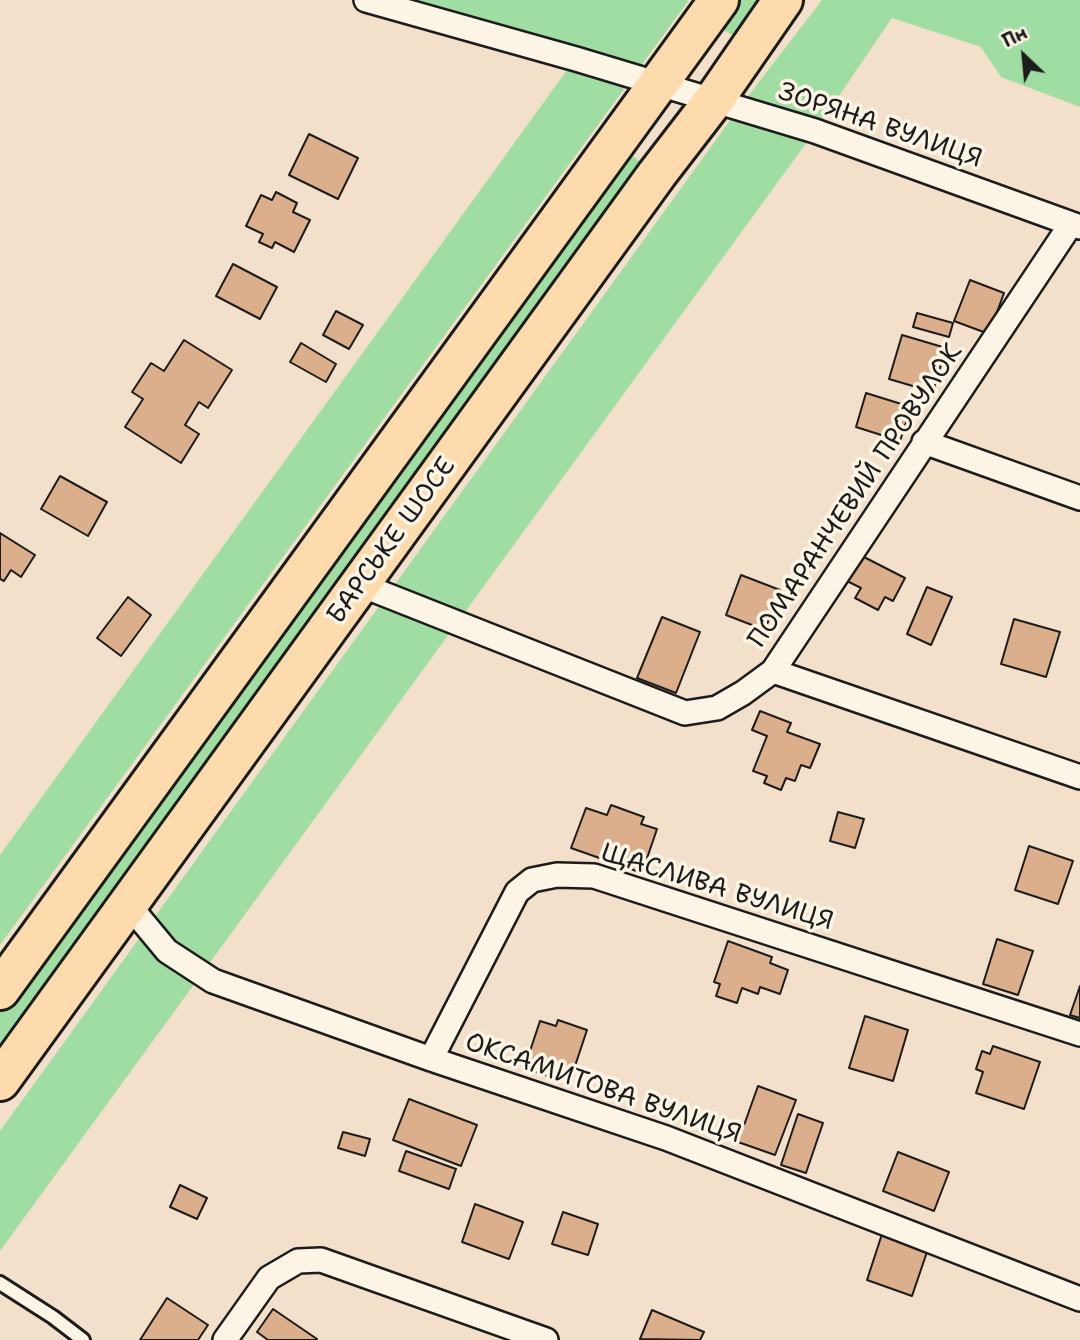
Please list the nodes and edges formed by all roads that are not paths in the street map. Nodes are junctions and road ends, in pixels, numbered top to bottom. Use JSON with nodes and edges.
{"nodes":[{"id":1,"x":366,"y":0,"type":"edge"},
{"id":2,"x":719,"y":0,"type":"edge"},
{"id":3,"x":783,"y":0,"type":"edge"},
{"id":4,"x":659,"y":85,"type":"junction"},
{"id":5,"x":714,"y":100,"type":"junction"},
{"id":6,"x":1076,"y":226,"type":"edge"},
{"id":7,"x":924,"y":442,"type":"junction"},
{"id":8,"x":1080,"y":498,"type":"edge"},
{"id":9,"x":361,"y":585,"type":"junction"},
{"id":10,"x":773,"y":671,"type":"junction"},
{"id":11,"x":1080,"y":778,"type":"edge"},
{"id":12,"x":128,"y":904,"type":"junction"},
{"id":13,"x":0,"y":990,"type":"edge"},
{"id":14,"x":1080,"y":1034,"type":"edge"},
{"id":15,"x":431,"y":1059,"type":"junction"},
{"id":16,"x":0,"y":1081,"type":"edge"},
{"id":17,"x":0,"y":1283,"type":"edge"},
{"id":18,"x":1080,"y":1299,"type":"edge"},
{"id":19,"x":541,"y":1339,"type":"edge"},
{"id":20,"x":83,"y":1340,"type":"edge"},
{"id":21,"x":225,"y":1340,"type":"edge"}],
"edges":[{"from":1,"to":4,"type":"street","name":"ЗОРЯНА ВУЛИЦЯ"},
{"from":2,"to":4,"type":"highway","name":"БАРСЬКЕ ШОСЕ"},
{"from":3,"to":5,"type":"highway","name":"БАРСЬКЕ ШОСЕ"},
{"from":4,"to":5,"type":"street","name":"ЗОРЯНА ВУЛИЦЯ"},
{"from":4,"to":13,"type":"highway","name":"БАРСЬКЕ ШОСЕ"},
{"from":5,"to":6,"type":"street","name":"ЗОРЯНА ВУЛИЦЯ"},
{"from":5,"to":9,"type":"highway","name":"БАРСЬКЕ ШОСЕ"},
{"from":6,"to":7,"type":"street","name":"ПОМАРАНЧЕВИЙ ПРОВУЛОК"},
{"from":7,"to":8,"type":"street"},
{"from":7,"to":10,"type":"street","name":"ПОМАРАНЧЕВИЙ ПРОВУЛОК"},
{"from":9,"to":10,"type":"street","name":"ПОМАРАНЧЕВИЙ ПРОВУЛОК"},
{"from":9,"to":12,"type":"highway","name":"БАРСЬКЕ ШОСЕ"},
{"from":10,"to":11,"type":"street"},
{"from":12,"to":15,"type":"street","name":"ОКСАМИТОВА ВУЛИЦЯ"},
{"from":12,"to":16,"type":"highway","name":"БАРСЬКЕ ШОСЕ"},
{"from":14,"to":15,"type":"street","name":"ЩАСЛИВА ВУЛИЦЯ"},
{"from":15,"to":18,"type":"street","name":"ОКСАМИТОВА ВУЛИЦЯ"},
{"from":17,"to":20,"type":"lane"},
{"from":19,"to":21,"type":"street"}]}
